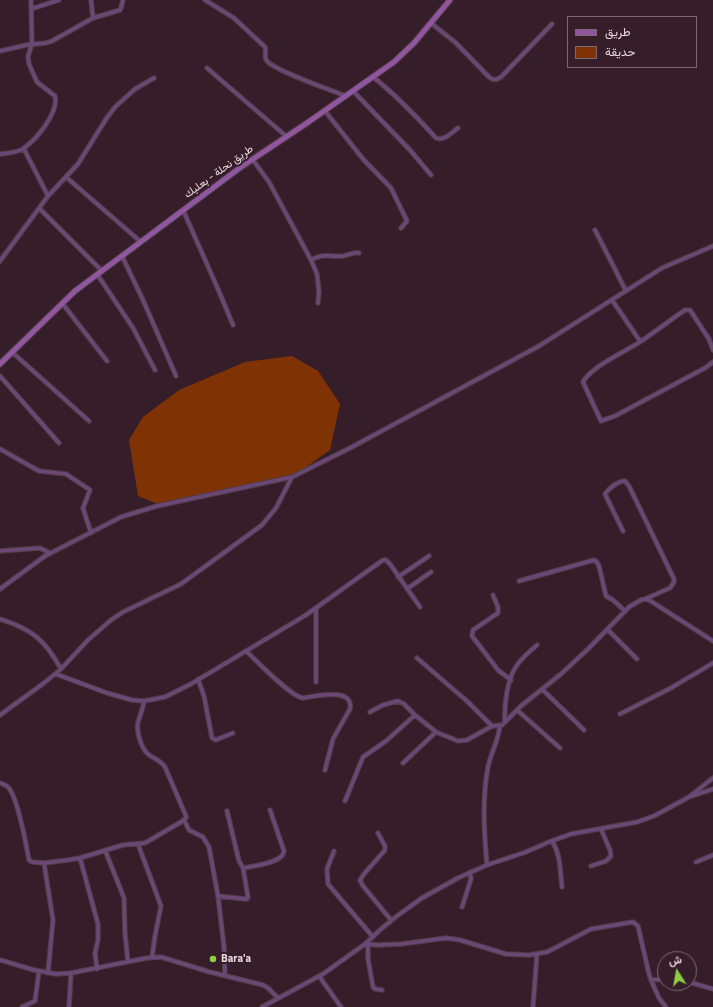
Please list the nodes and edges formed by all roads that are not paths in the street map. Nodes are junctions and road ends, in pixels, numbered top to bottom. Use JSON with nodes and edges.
{"nodes":[{"id":1,"x":31,"y":0,"type":"edge"},
{"id":2,"x":59,"y":0,"type":"edge"},
{"id":3,"x":92,"y":0,"type":"edge"},
{"id":4,"x":123,"y":0,"type":"edge"},
{"id":5,"x":205,"y":0,"type":"edge"},
{"id":6,"x":450,"y":0,"type":"edge"},
{"id":7,"x":30,"y":9,"type":"junction"},
{"id":8,"x":93,"y":18,"type":"junction"},
{"id":9,"x":432,"y":23,"type":"junction"},
{"id":10,"x":552,"y":24,"type":"dead end"},
{"id":11,"x":32,"y":44,"type":"junction"},
{"id":12,"x":0,"y":51,"type":"edge"},
{"id":13,"x":207,"y":68,"type":"dead end"},
{"id":14,"x":373,"y":77,"type":"junction"},
{"id":15,"x":154,"y":78,"type":"dead end"},
{"id":16,"x":353,"y":91,"type":"junction"},
{"id":17,"x":346,"y":96,"type":"junction"},
{"id":18,"x":324,"y":111,"type":"junction"},
{"id":19,"x":458,"y":128,"type":"dead end"},
{"id":20,"x":286,"y":137,"type":"junction"},
{"id":21,"x":24,"y":149,"type":"junction"},
{"id":22,"x":0,"y":154,"type":"edge"},
{"id":23,"x":253,"y":160,"type":"junction"},
{"id":24,"x":431,"y":175,"type":"dead end"},
{"id":25,"x":66,"y":177,"type":"junction"},
{"id":26,"x":48,"y":196,"type":"junction"},
{"id":27,"x":39,"y":208,"type":"junction"},
{"id":28,"x":183,"y":210,"type":"junction"},
{"id":29,"x":401,"y":228,"type":"dead end"},
{"id":30,"x":595,"y":230,"type":"dead end"},
{"id":31,"x":141,"y":242,"type":"junction"},
{"id":32,"x":713,"y":246,"type":"edge"},
{"id":33,"x":359,"y":253,"type":"dead end"},
{"id":34,"x":122,"y":256,"type":"junction"},
{"id":35,"x":311,"y":260,"type":"junction"},
{"id":36,"x":0,"y":261,"type":"edge"},
{"id":37,"x":100,"y":273,"type":"junction"},
{"id":38,"x":626,"y":291,"type":"junction"},
{"id":39,"x":612,"y":300,"type":"junction"},
{"id":40,"x":62,"y":303,"type":"junction"},
{"id":41,"x":318,"y":303,"type":"dead end"},
{"id":42,"x":232,"y":325,"type":"dead end"},
{"id":43,"x":640,"y":341,"type":"junction"},
{"id":44,"x":713,"y":350,"type":"edge"},
{"id":45,"x":12,"y":352,"type":"junction"},
{"id":46,"x":107,"y":361,"type":"dead end"},
{"id":47,"x":713,"y":362,"type":"edge"},
{"id":48,"x":0,"y":364,"type":"edge"},
{"id":49,"x":155,"y":370,"type":"dead end"},
{"id":50,"x":0,"y":376,"type":"edge"},
{"id":51,"x":176,"y":376,"type":"dead end"},
{"id":52,"x":89,"y":421,"type":"dead end"},
{"id":53,"x":58,"y":443,"type":"dead end"},
{"id":54,"x":0,"y":449,"type":"edge"},
{"id":55,"x":292,"y":478,"type":"junction"},
{"id":56,"x":623,"y":531,"type":"dead end"},
{"id":57,"x":91,"y":533,"type":"junction"},
{"id":58,"x":0,"y":551,"type":"edge"},
{"id":59,"x":50,"y":554,"type":"junction"},
{"id":60,"x":429,"y":556,"type":"dead end"},
{"id":61,"x":431,"y":572,"type":"dead end"},
{"id":62,"x":398,"y":578,"type":"junction"},
{"id":63,"x":519,"y":581,"type":"dead end"},
{"id":64,"x":0,"y":589,"type":"edge"},
{"id":65,"x":407,"y":589,"type":"junction"},
{"id":66,"x":493,"y":595,"type":"dead end"},
{"id":67,"x":645,"y":599,"type":"junction"},
{"id":68,"x":316,"y":608,"type":"junction"},
{"id":69,"x":420,"y":608,"type":"dead end"},
{"id":70,"x":624,"y":611,"type":"junction"},
{"id":71,"x":0,"y":619,"type":"edge"},
{"id":72,"x":608,"y":630,"type":"junction"},
{"id":73,"x":713,"y":641,"type":"edge"},
{"id":74,"x":537,"y":645,"type":"dead end"},
{"id":75,"x":246,"y":651,"type":"junction"},
{"id":76,"x":417,"y":658,"type":"dead end"},
{"id":77,"x":638,"y":660,"type":"dead end"},
{"id":78,"x":713,"y":663,"type":"edge"},
{"id":79,"x":61,"y":669,"type":"junction"},
{"id":80,"x":56,"y":674,"type":"junction"},
{"id":81,"x":198,"y":679,"type":"junction"},
{"id":82,"x":511,"y":680,"type":"junction"},
{"id":83,"x":316,"y":682,"type":"dead end"},
{"id":84,"x":542,"y":689,"type":"junction"},
{"id":85,"x":144,"y":701,"type":"junction"},
{"id":86,"x":517,"y":710,"type":"junction"},
{"id":87,"x":370,"y":712,"type":"dead end"},
{"id":88,"x":620,"y":714,"type":"dead end"},
{"id":89,"x":0,"y":715,"type":"edge"},
{"id":90,"x":415,"y":715,"type":"junction"},
{"id":91,"x":505,"y":722,"type":"junction"},
{"id":92,"x":492,"y":726,"type":"junction"},
{"id":93,"x":500,"y":726,"type":"junction"},
{"id":94,"x":584,"y":730,"type":"dead end"},
{"id":95,"x":436,"y":732,"type":"junction"},
{"id":96,"x":233,"y":733,"type":"dead end"},
{"id":97,"x":560,"y":748,"type":"dead end"},
{"id":98,"x":403,"y":763,"type":"dead end"},
{"id":99,"x":325,"y":770,"type":"dead end"},
{"id":100,"x":713,"y":778,"type":"edge"},
{"id":101,"x":0,"y":784,"type":"edge"},
{"id":102,"x":713,"y":789,"type":"edge"},
{"id":103,"x":689,"y":797,"type":"junction"},
{"id":104,"x":345,"y":800,"type":"dead end"},
{"id":105,"x":270,"y":810,"type":"dead end"},
{"id":106,"x":227,"y":811,"type":"dead end"},
{"id":107,"x":184,"y":820,"type":"junction"},
{"id":108,"x":601,"y":829,"type":"junction"},
{"id":109,"x":378,"y":833,"type":"dead end"},
{"id":110,"x":552,"y":840,"type":"junction"},
{"id":111,"x":138,"y":844,"type":"junction"},
{"id":112,"x":105,"y":850,"type":"junction"},
{"id":113,"x":334,"y":851,"type":"dead end"},
{"id":114,"x":713,"y":855,"type":"edge"},
{"id":115,"x":80,"y":858,"type":"junction"},
{"id":116,"x":696,"y":862,"type":"dead end"},
{"id":117,"x":44,"y":863,"type":"junction"},
{"id":118,"x":487,"y":865,"type":"junction"},
{"id":119,"x":591,"y":866,"type":"dead end"},
{"id":120,"x":243,"y":868,"type":"junction"},
{"id":121,"x":470,"y":872,"type":"junction"},
{"id":122,"x":562,"y":888,"type":"dead end"},
{"id":123,"x":218,"y":896,"type":"junction"},
{"id":124,"x":462,"y":907,"type":"dead end"},
{"id":125,"x":391,"y":920,"type":"junction"},
{"id":126,"x":373,"y":937,"type":"junction"},
{"id":127,"x":367,"y":944,"type":"junction"},
{"id":128,"x":537,"y":954,"type":"junction"},
{"id":129,"x":152,"y":957,"type":"junction"},
{"id":130,"x":0,"y":960,"type":"edge"},
{"id":131,"x":128,"y":962,"type":"junction"},
{"id":132,"x":97,"y":969,"type":"junction"},
{"id":133,"x":39,"y":971,"type":"junction"},
{"id":134,"x":72,"y":973,"type":"junction"},
{"id":135,"x":48,"y":974,"type":"junction"},
{"id":136,"x":225,"y":975,"type":"junction"},
{"id":137,"x":319,"y":976,"type":"junction"},
{"id":138,"x":651,"y":980,"type":"junction"},
{"id":139,"x":657,"y":980,"type":"edge"},
{"id":140,"x":697,"y":984,"type":"edge"},
{"id":141,"x":713,"y":989,"type":"edge"},
{"id":142,"x":382,"y":990,"type":"dead end"},
{"id":143,"x":278,"y":998,"type":"junction"},
{"id":144,"x":22,"y":1007,"type":"edge"},
{"id":145,"x":69,"y":1007,"type":"edge"},
{"id":146,"x":262,"y":1007,"type":"edge"},
{"id":147,"x":341,"y":1007,"type":"edge"},
{"id":148,"x":533,"y":1007,"type":"edge"},
{"id":149,"x":666,"y":1007,"type":"edge"}],
"edges":[{"from":1,"to":7,"type":"street"},
{"from":2,"to":7,"type":"street"},
{"from":3,"to":8,"type":"street"},
{"from":4,"to":8,"type":"street"},
{"from":5,"to":17,"type":"street"},
{"from":6,"to":9,"type":"street","name":"طريق نحلة - بعلبك"},
{"from":7,"to":11,"type":"street"},
{"from":8,"to":11,"type":"street"},
{"from":9,"to":10,"type":"street"},
{"from":9,"to":14,"type":"street","name":"طريق نحلة - بعلبك"},
{"from":11,"to":12,"type":"street"},
{"from":11,"to":21,"type":"street"},
{"from":13,"to":20,"type":"street"},
{"from":14,"to":16,"type":"street","name":"طريق نحلة - بعلبك"},
{"from":14,"to":19,"type":"street"},
{"from":15,"to":25,"type":"street"},
{"from":16,"to":17,"type":"street","name":"طريق نحلة - بعلبك"},
{"from":16,"to":24,"type":"street"},
{"from":17,"to":18,"type":"street","name":"طريق نحلة - بعلبك"},
{"from":18,"to":20,"type":"street","name":"طريق نحلة - بعلبك"},
{"from":18,"to":29,"type":"street"},
{"from":20,"to":23,"type":"street","name":"طريق نحلة - بعلبك"},
{"from":21,"to":22,"type":"street"},
{"from":21,"to":26,"type":"street"},
{"from":23,"to":28,"type":"street","name":"طريق نحلة - بعلبك"},
{"from":23,"to":35,"type":"street"},
{"from":25,"to":26,"type":"street"},
{"from":25,"to":31,"type":"street"},
{"from":26,"to":27,"type":"street"},
{"from":27,"to":36,"type":"street"},
{"from":27,"to":37,"type":"street"},
{"from":28,"to":31,"type":"street","name":"طريق نحلة - بعلبك"},
{"from":28,"to":42,"type":"street"},
{"from":30,"to":38,"type":"street"},
{"from":31,"to":34,"type":"street","name":"طريق نحلة - بعلبك"},
{"from":32,"to":38,"type":"street"},
{"from":33,"to":35,"type":"street"},
{"from":34,"to":37,"type":"street","name":"طريق نحلة - بعلبك"},
{"from":34,"to":51,"type":"street"},
{"from":35,"to":41,"type":"street"},
{"from":37,"to":40,"type":"street","name":"طريق نحلة - بعلبك"},
{"from":37,"to":49,"type":"street"},
{"from":38,"to":39,"type":"street"},
{"from":39,"to":43,"type":"street"},
{"from":39,"to":55,"type":"street"},
{"from":40,"to":45,"type":"street","name":"طريق نحلة - بعلبك"},
{"from":40,"to":46,"type":"street"},
{"from":43,"to":44,"type":"street"},
{"from":43,"to":47,"type":"street"},
{"from":45,"to":48,"type":"street","name":"طريق نحلة - بعلبك"},
{"from":45,"to":52,"type":"street"},
{"from":50,"to":53,"type":"street"},
{"from":54,"to":57,"type":"street"},
{"from":55,"to":57,"type":"street"},
{"from":55,"to":79,"type":"street"},
{"from":56,"to":67,"type":"street"},
{"from":57,"to":59,"type":"street"},
{"from":58,"to":59,"type":"street"},
{"from":59,"to":64,"type":"street"},
{"from":60,"to":62,"type":"street"},
{"from":61,"to":65,"type":"street"},
{"from":62,"to":65,"type":"street"},
{"from":62,"to":68,"type":"street"},
{"from":63,"to":70,"type":"street"},
{"from":65,"to":69,"type":"street"},
{"from":66,"to":82,"type":"street"},
{"from":67,"to":70,"type":"street"},
{"from":67,"to":73,"type":"street"},
{"from":68,"to":75,"type":"street"},
{"from":68,"to":83,"type":"street"},
{"from":70,"to":72,"type":"street"},
{"from":71,"to":79,"type":"street"},
{"from":72,"to":77,"type":"street"},
{"from":72,"to":84,"type":"street"},
{"from":74,"to":82,"type":"street"},
{"from":75,"to":81,"type":"street"},
{"from":75,"to":99,"type":"street"},
{"from":76,"to":92,"type":"street"},
{"from":78,"to":88,"type":"street"},
{"from":79,"to":80,"type":"street"},
{"from":80,"to":85,"type":"street"},
{"from":80,"to":89,"type":"street"},
{"from":81,"to":85,"type":"street"},
{"from":81,"to":96,"type":"street"},
{"from":82,"to":91,"type":"street"},
{"from":84,"to":86,"type":"street"},
{"from":84,"to":94,"type":"street"},
{"from":85,"to":107,"type":"street"},
{"from":86,"to":91,"type":"street"},
{"from":86,"to":97,"type":"street"},
{"from":87,"to":90,"type":"street"},
{"from":90,"to":95,"type":"street"},
{"from":90,"to":104,"type":"street"},
{"from":91,"to":93,"type":"street"},
{"from":92,"to":93,"type":"street"},
{"from":92,"to":95,"type":"street"},
{"from":93,"to":118,"type":"street"},
{"from":95,"to":98,"type":"street"},
{"from":100,"to":103,"type":"street"},
{"from":101,"to":117,"type":"street"},
{"from":102,"to":103,"type":"street"},
{"from":103,"to":108,"type":"street"},
{"from":105,"to":120,"type":"street"},
{"from":106,"to":120,"type":"street"},
{"from":107,"to":111,"type":"street"},
{"from":107,"to":123,"type":"street"},
{"from":108,"to":110,"type":"street"},
{"from":108,"to":119,"type":"street"},
{"from":109,"to":125,"type":"street"},
{"from":110,"to":118,"type":"street"},
{"from":110,"to":122,"type":"street"},
{"from":111,"to":112,"type":"street"},
{"from":111,"to":129,"type":"street"},
{"from":112,"to":115,"type":"street"},
{"from":112,"to":131,"type":"street"},
{"from":113,"to":126,"type":"street"},
{"from":114,"to":116,"type":"street"},
{"from":115,"to":117,"type":"street"},
{"from":115,"to":132,"type":"street"},
{"from":117,"to":135,"type":"street"},
{"from":118,"to":121,"type":"street"},
{"from":120,"to":123,"type":"street"},
{"from":121,"to":124,"type":"street"},
{"from":121,"to":125,"type":"street"},
{"from":123,"to":136,"type":"street"},
{"from":125,"to":126,"type":"street"},
{"from":126,"to":127,"type":"street"},
{"from":127,"to":128,"type":"street"},
{"from":127,"to":137,"type":"street"},
{"from":127,"to":142,"type":"street"},
{"from":128,"to":138,"type":"street"},
{"from":128,"to":148,"type":"street"},
{"from":129,"to":131,"type":"street"},
{"from":129,"to":136,"type":"street"},
{"from":130,"to":133,"type":"street"},
{"from":131,"to":132,"type":"street"},
{"from":132,"to":134,"type":"street"},
{"from":133,"to":135,"type":"street"},
{"from":133,"to":144,"type":"street"},
{"from":134,"to":135,"type":"street"},
{"from":134,"to":145,"type":"street"},
{"from":136,"to":143,"type":"street"},
{"from":137,"to":143,"type":"street"},
{"from":137,"to":147,"type":"street"},
{"from":138,"to":139,"type":"street"},
{"from":138,"to":149,"type":"street"},
{"from":140,"to":141,"type":"street"},
{"from":143,"to":146,"type":"street"}]}
